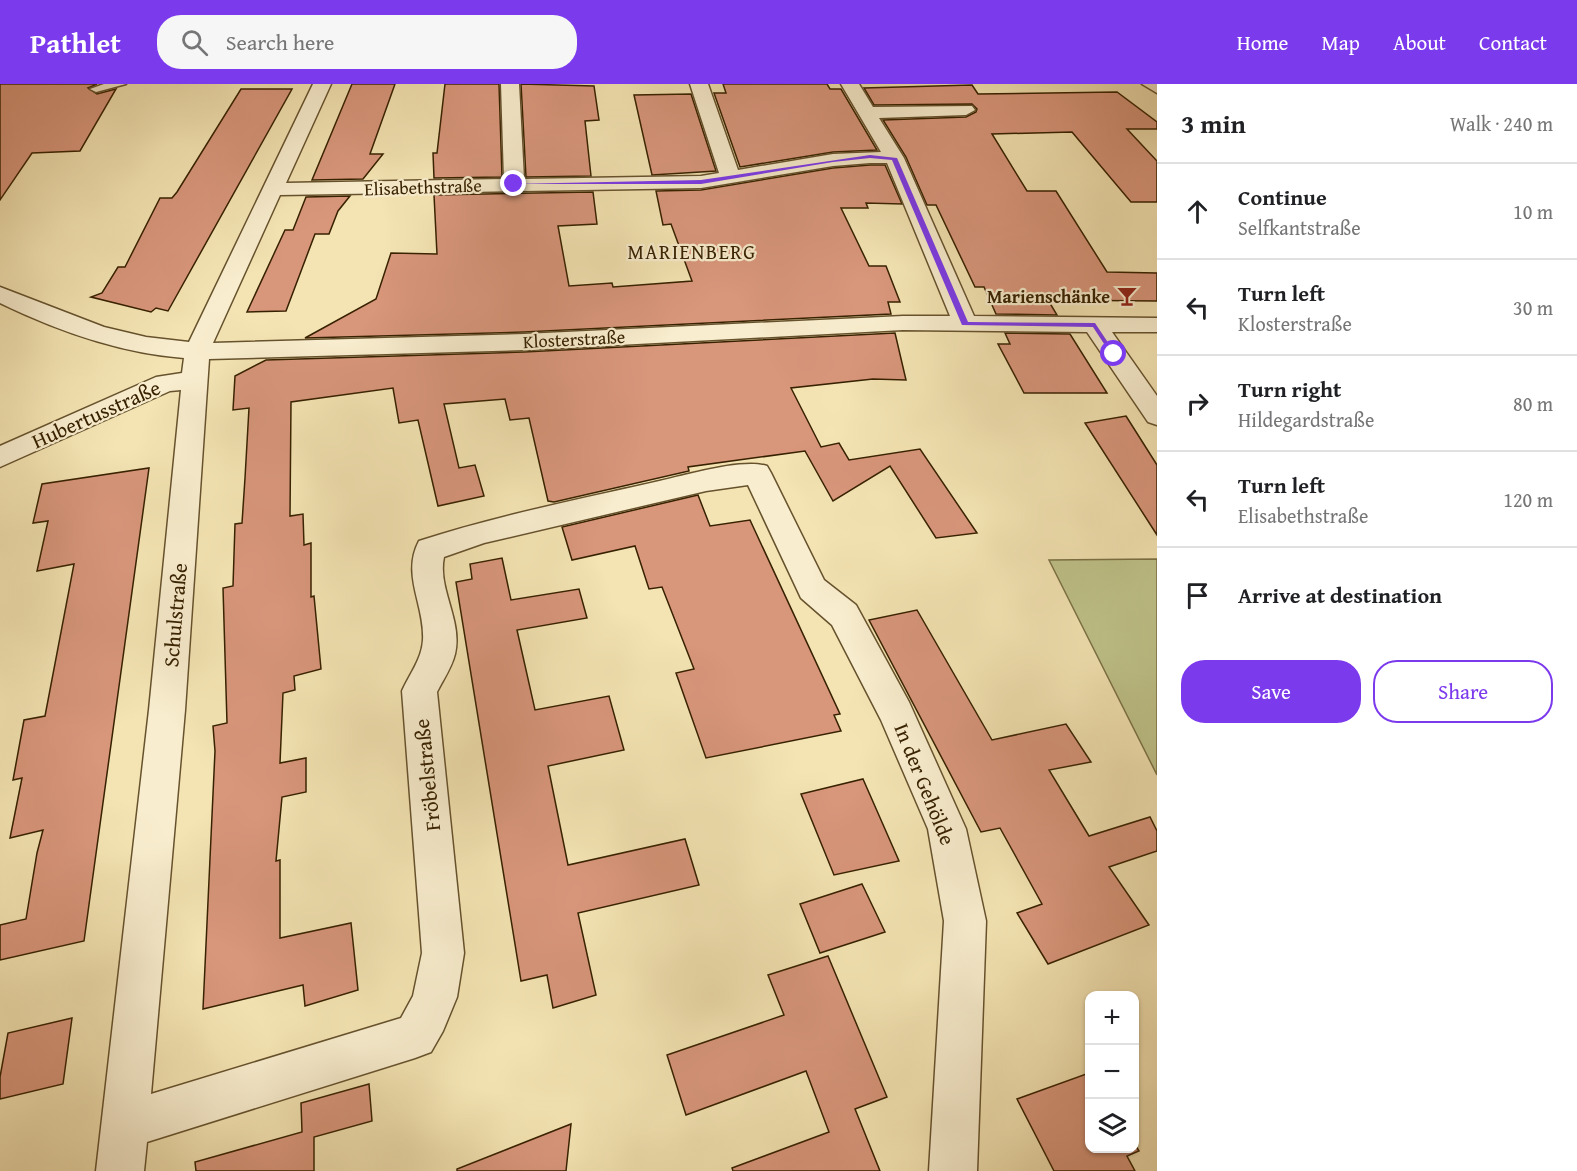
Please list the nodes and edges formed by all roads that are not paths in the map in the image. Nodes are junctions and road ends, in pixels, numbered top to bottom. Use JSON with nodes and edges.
{"nodes":[{"id":1,"x":122,"y":84,"type":"edge"},
{"id":2,"x":322,"y":84,"type":"edge"},
{"id":3,"x":510,"y":84,"type":"edge"},
{"id":4,"x":699,"y":84,"type":"edge"},
{"id":5,"x":850,"y":84,"type":"edge"},
{"id":6,"x":1151,"y":84,"type":"edge"},
{"id":7,"x":1157,"y":88,"type":"edge"},
{"id":8,"x":96,"y":89,"type":"dead end"},
{"id":9,"x":966,"y":110,"type":"dead end"},
{"id":10,"x":868,"y":113,"type":"junction"},
{"id":11,"x":894,"y":158,"type":"junction"},
{"id":12,"x":731,"y":179,"type":"junction"},
{"id":13,"x":514,"y":184,"type":"junction"},
{"id":14,"x":274,"y":189,"type":"junction"},
{"id":15,"x":0,"y":294,"type":"edge"},
{"id":16,"x":965,"y":324,"type":"junction"},
{"id":17,"x":1095,"y":325,"type":"junction"},
{"id":18,"x":1157,"y":325,"type":"edge"},
{"id":19,"x":196,"y":365,"type":"junction"},
{"id":20,"x":1157,"y":416,"type":"edge"},
{"id":21,"x":0,"y":457,"type":"edge"},
{"id":22,"x":757,"y":473,"type":"joint"},
{"id":23,"x":127,"y":1125,"type":"junction"},
{"id":24,"x":120,"y":1171,"type":"edge"},
{"id":25,"x":953,"y":1171,"type":"edge"}],
"edges":[{"from":1,"to":8,"type":"lane"},
{"from":2,"to":14,"type":"street","name":"Schulstraße"},
{"from":3,"to":13,"type":"street"},
{"from":4,"to":12,"type":"street"},
{"from":5,"to":10,"type":"street"},
{"from":6,"to":7,"type":"street"},
{"from":9,"to":10,"type":"street"},
{"from":10,"to":11,"type":"street"},
{"from":11,"to":12,"type":"street","name":"Elisabethstraße"},
{"from":11,"to":16,"type":"street"},
{"from":12,"to":13,"type":"street","name":"Elisabethstraße"},
{"from":13,"to":14,"type":"street","name":"Elisabethstraße"},
{"from":14,"to":19,"type":"street","name":"Schulstraße"},
{"from":15,"to":19,"type":"street","name":"Klosterstraße"},
{"from":16,"to":17,"type":"street","name":"Klosterstraße"},
{"from":16,"to":19,"type":"street","name":"Klosterstraße"},
{"from":17,"to":18,"type":"street","name":"Klosterstraße"},
{"from":17,"to":20,"type":"street"},
{"from":19,"to":21,"type":"street","name":"Hubertusstraße"},
{"from":19,"to":23,"type":"street","name":"Schulstraße"},
{"from":22,"to":23,"type":"street","name":"Fröbelstraße"},
{"from":22,"to":25,"type":"street","name":"In der Gehölde"},
{"from":23,"to":24,"type":"street","name":"Schulstraße"}]}
